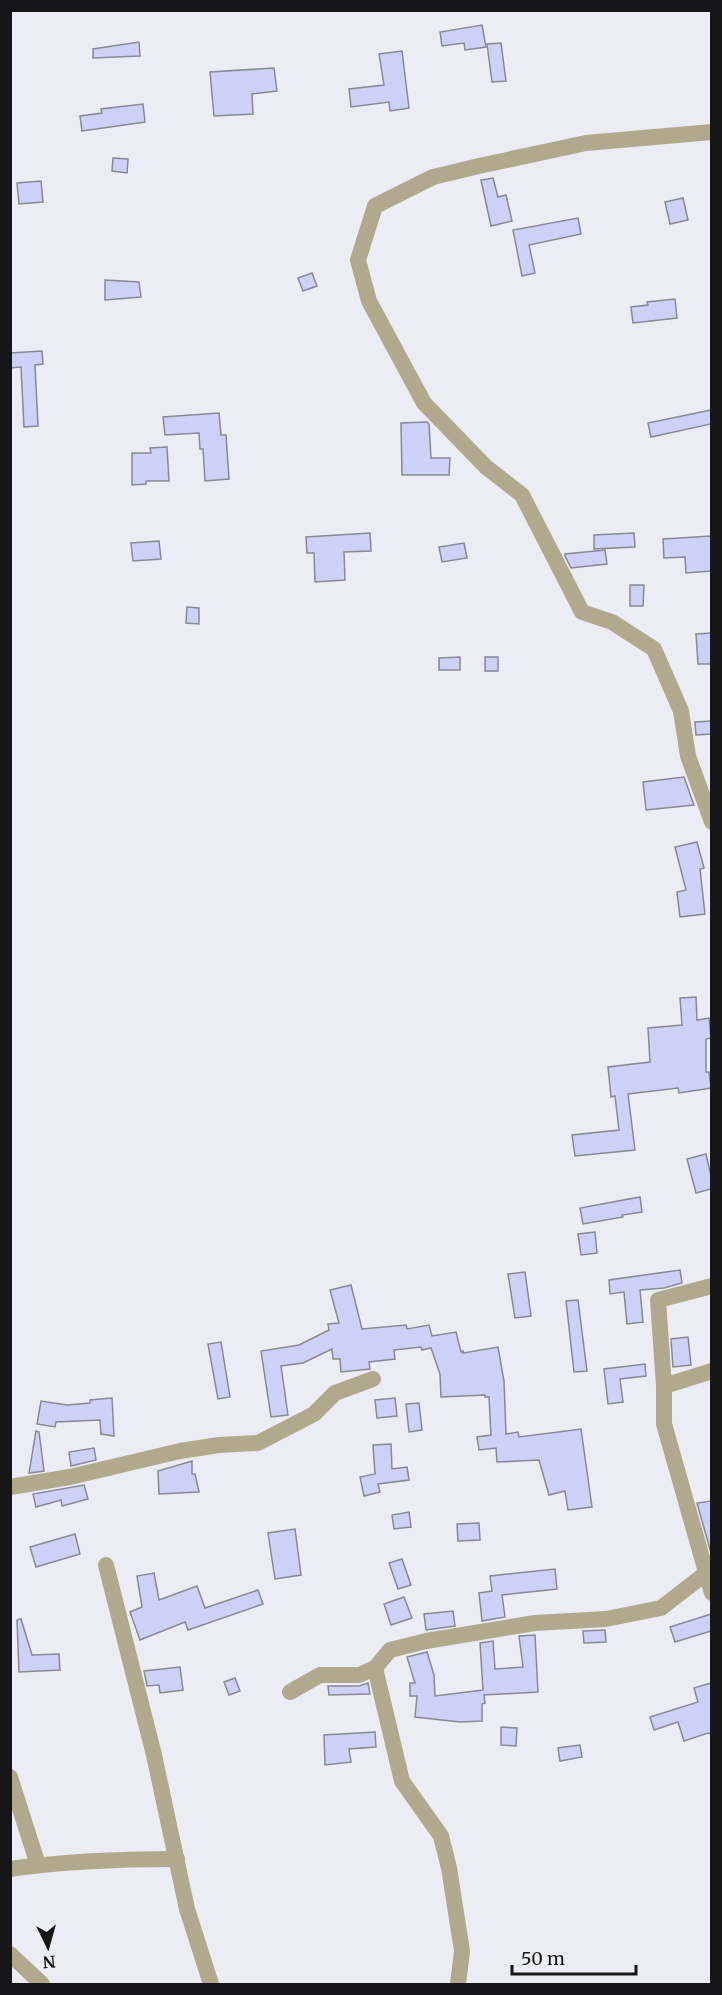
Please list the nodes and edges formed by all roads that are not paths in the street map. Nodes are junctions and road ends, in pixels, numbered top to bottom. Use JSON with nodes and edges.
{"nodes":[{"id":1,"x":711,"y":132,"type":"edge"},
{"id":2,"x":711,"y":822,"type":"edge"},
{"id":3,"x":711,"y":1286,"type":"edge"},
{"id":4,"x":711,"y":1371,"type":"edge"},
{"id":5,"x":373,"y":1379,"type":"dead end"},
{"id":6,"x":664,"y":1386,"type":"junction"},
{"id":7,"x":10,"y":1487,"type":"edge"},
{"id":8,"x":106,"y":1565,"type":"dead end"},
{"id":9,"x":705,"y":1574,"type":"junction"},
{"id":10,"x":711,"y":1593,"type":"edge"},
{"id":11,"x":375,"y":1668,"type":"junction"},
{"id":12,"x":290,"y":1692,"type":"dead end"},
{"id":13,"x":10,"y":1777,"type":"edge"},
{"id":14,"x":177,"y":1860,"type":"junction"},
{"id":15,"x":38,"y":1865,"type":"junction"},
{"id":16,"x":10,"y":1869,"type":"edge"},
{"id":17,"x":10,"y":1954,"type":"edge"},
{"id":18,"x":42,"y":1984,"type":"edge"},
{"id":19,"x":211,"y":1984,"type":"edge"},
{"id":20,"x":458,"y":1984,"type":"edge"}],
"edges":[{"from":1,"to":2,"type":"street"},
{"from":3,"to":6,"type":"street"},
{"from":4,"to":6,"type":"street"},
{"from":5,"to":7,"type":"street"},
{"from":6,"to":9,"type":"street"},
{"from":8,"to":14,"type":"street"},
{"from":9,"to":10,"type":"street"},
{"from":9,"to":11,"type":"street"},
{"from":11,"to":12,"type":"street"},
{"from":11,"to":20,"type":"street"},
{"from":13,"to":15,"type":"street"},
{"from":14,"to":15,"type":"street"},
{"from":14,"to":19,"type":"street"},
{"from":15,"to":16,"type":"street"},
{"from":17,"to":18,"type":"street"}]}
